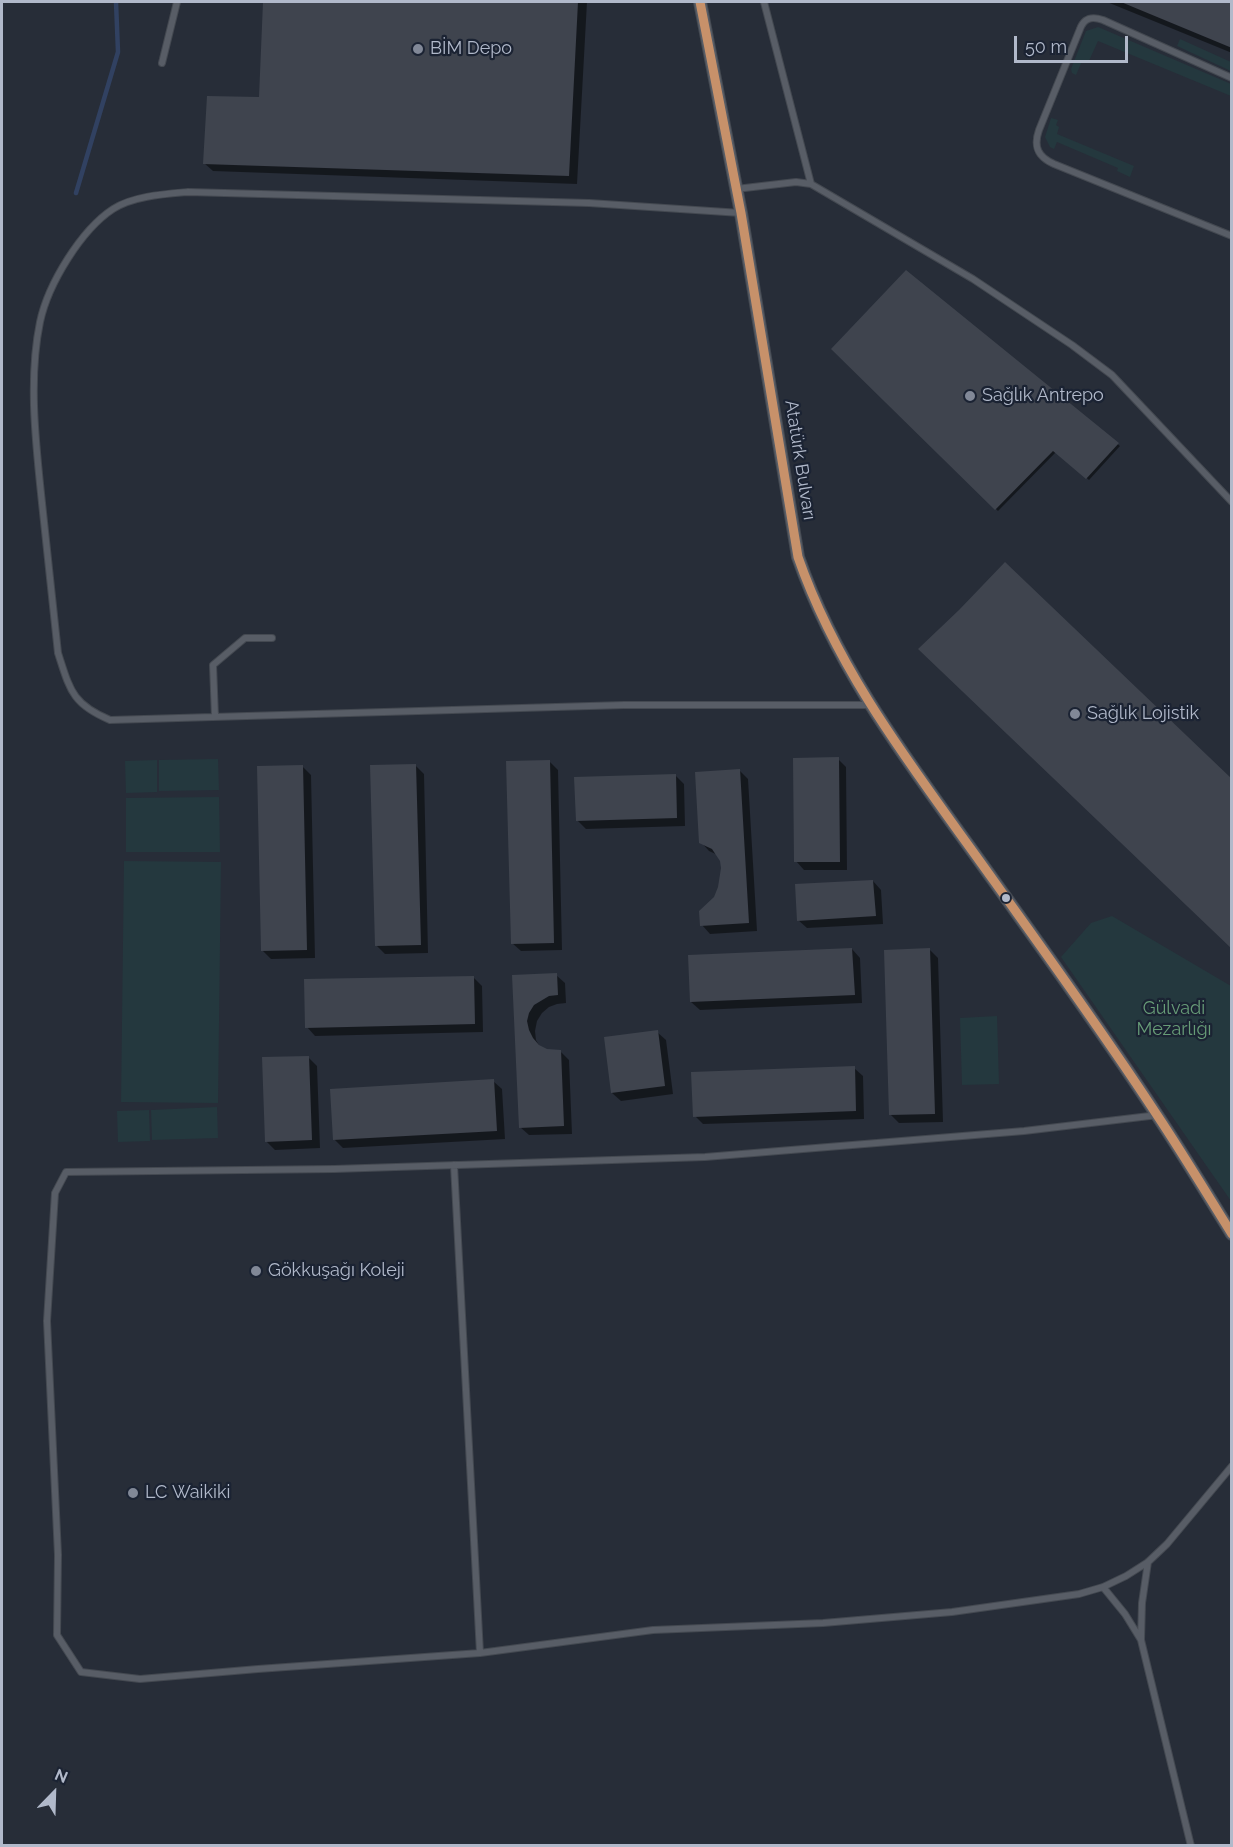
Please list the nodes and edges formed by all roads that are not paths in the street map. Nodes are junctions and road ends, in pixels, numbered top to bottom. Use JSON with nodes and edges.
{"nodes":[{"id":1,"x":177,"y":2,"type":"edge"},
{"id":2,"x":700,"y":2,"type":"edge"},
{"id":3,"x":764,"y":2,"type":"edge"},
{"id":4,"x":162,"y":63,"type":"dead end"},
{"id":5,"x":1232,"y":78,"type":"edge"},
{"id":6,"x":811,"y":184,"type":"junction"},
{"id":7,"x":736,"y":189,"type":"junction"},
{"id":8,"x":741,"y":213,"type":"junction"},
{"id":9,"x":1232,"y":236,"type":"edge"},
{"id":10,"x":1232,"y":502,"type":"edge"},
{"id":11,"x":272,"y":638,"type":"dead end"},
{"id":12,"x":869,"y":705,"type":"junction"},
{"id":13,"x":215,"y":717,"type":"junction"},
{"id":14,"x":1158,"y":1115,"type":"junction"},
{"id":15,"x":454,"y":1165,"type":"junction"},
{"id":16,"x":1232,"y":1234,"type":"edge"},
{"id":17,"x":1232,"y":1466,"type":"edge"},
{"id":18,"x":1148,"y":1562,"type":"junction"},
{"id":19,"x":1103,"y":1587,"type":"junction"},
{"id":20,"x":1141,"y":1640,"type":"junction"},
{"id":21,"x":480,"y":1653,"type":"junction"},
{"id":22,"x":1191,"y":1845,"type":"edge"}],
"edges":[{"from":1,"to":4,"type":"lane"},
{"from":2,"to":7,"type":"street","name":"Atatürk Bulvarı"},
{"from":3,"to":6,"type":"lane"},
{"from":5,"to":9,"type":"lane"},
{"from":6,"to":7,"type":"lane"},
{"from":6,"to":10,"type":"lane"},
{"from":7,"to":8,"type":"street","name":"Atatürk Bulvarı"},
{"from":8,"to":12,"type":"street","name":"Atatürk Bulvarı"},
{"from":8,"to":13,"type":"lane"},
{"from":11,"to":13,"type":"lane"},
{"from":12,"to":13,"type":"lane"},
{"from":12,"to":14,"type":"street","name":"Atatürk Bulvarı"},
{"from":14,"to":15,"type":"lane"},
{"from":14,"to":16,"type":"street","name":"Atatürk Bulvarı"},
{"from":15,"to":21,"type":"lane"},
{"from":15,"to":21,"type":"lane"},
{"from":17,"to":18,"type":"lane"},
{"from":18,"to":19,"type":"lane"},
{"from":18,"to":20,"type":"lane"},
{"from":19,"to":20,"type":"lane"},
{"from":19,"to":21,"type":"lane"},
{"from":20,"to":22,"type":"lane"}]}
